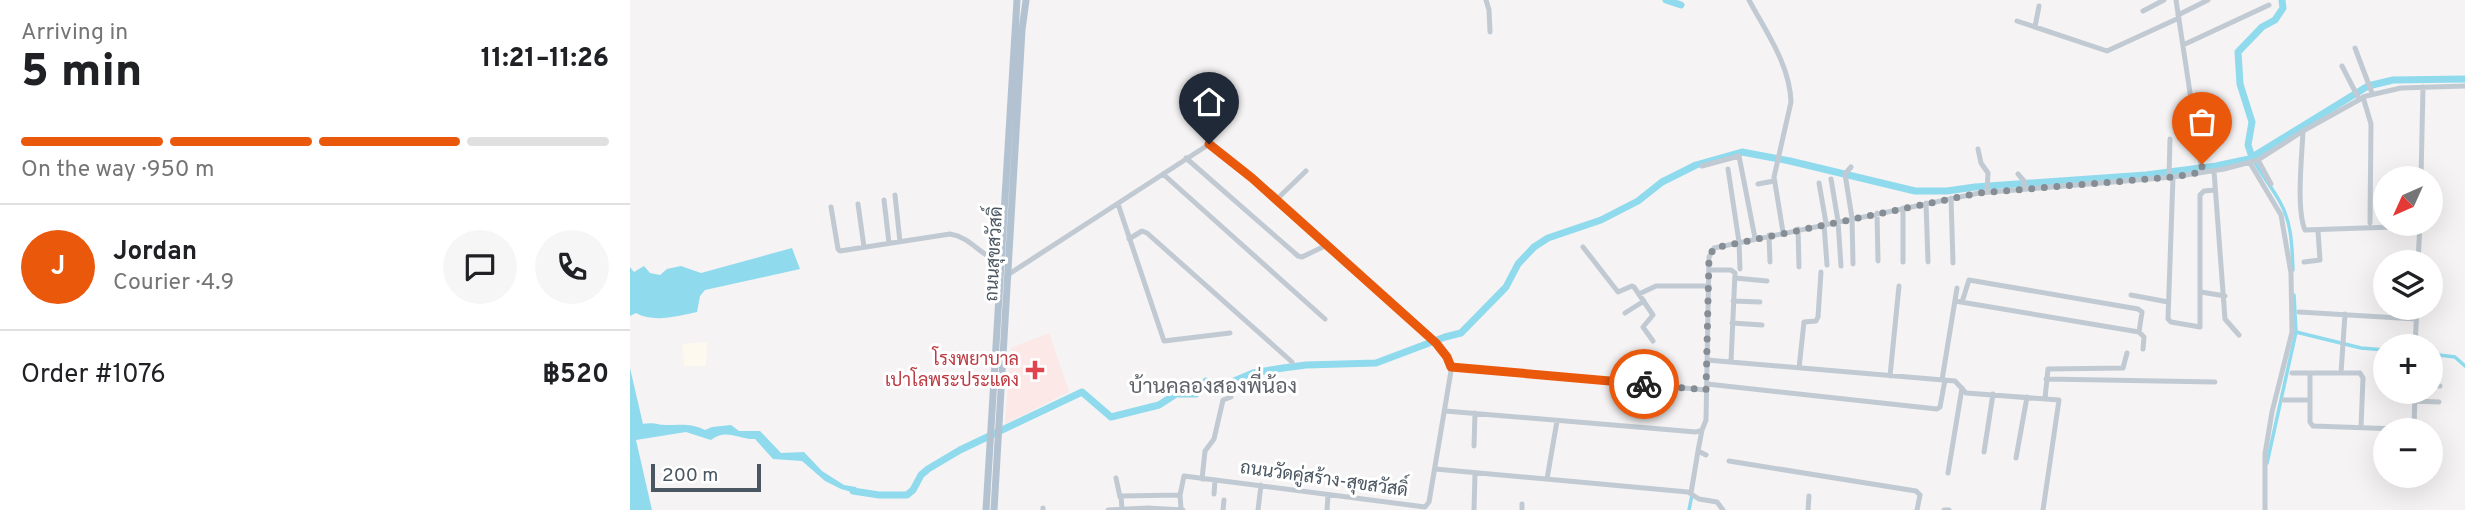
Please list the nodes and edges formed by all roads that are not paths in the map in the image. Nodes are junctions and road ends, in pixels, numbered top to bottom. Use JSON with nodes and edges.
{"nodes":[{"id":1,"x":1017,"y":0,"type":"edge"},
{"id":2,"x":1026,"y":0,"type":"edge"},
{"id":3,"x":1486,"y":0,"type":"edge"},
{"id":4,"x":1749,"y":0,"type":"edge"},
{"id":5,"x":2164,"y":0,"type":"edge"},
{"id":6,"x":2176,"y":0,"type":"edge"},
{"id":7,"x":2208,"y":0,"type":"edge"},
{"id":8,"x":2269,"y":5,"type":"dead end"},
{"id":9,"x":2039,"y":6,"type":"dead end"},
{"id":10,"x":2143,"y":10,"type":"dead end"},
{"id":11,"x":2178,"y":16,"type":"junction"},
{"id":12,"x":2017,"y":21,"type":"dead end"},
{"id":13,"x":2035,"y":27,"type":"junction"},
{"id":14,"x":1490,"y":32,"type":"dead end"},
{"id":15,"x":2183,"y":45,"type":"junction"},
{"id":16,"x":2355,"y":48,"type":"dead end"},
{"id":17,"x":2342,"y":66,"type":"dead end"},
{"id":18,"x":2465,"y":86,"type":"edge"},
{"id":19,"x":2423,"y":87,"type":"junction"},
{"id":20,"x":2370,"y":88,"type":"junction"},
{"id":21,"x":2358,"y":95,"type":"junction"},
{"id":22,"x":2303,"y":131,"type":"junction"},
{"id":23,"x":2170,"y":139,"type":"dead end"},
{"id":24,"x":1978,"y":149,"type":"dead end"},
{"id":25,"x":1186,"y":158,"type":"junction"},
{"id":26,"x":2254,"y":162,"type":"junction"},
{"id":27,"x":1702,"y":166,"type":"dead end"},
{"id":28,"x":2421,"y":166,"type":"edge"},
{"id":29,"x":1851,"y":167,"type":"dead end"},
{"id":30,"x":2202,"y":168,"type":"junction"},
{"id":31,"x":1728,"y":169,"type":"dead end"},
{"id":32,"x":1306,"y":171,"type":"dead end"},
{"id":33,"x":2214,"y":171,"type":"junction"},
{"id":34,"x":1163,"y":174,"type":"junction"},
{"id":35,"x":2018,"y":174,"type":"dead end"},
{"id":36,"x":2170,"y":174,"type":"junction"},
{"id":37,"x":1831,"y":179,"type":"dead end"},
{"id":38,"x":1774,"y":181,"type":"junction"},
{"id":39,"x":1819,"y":183,"type":"dead end"},
{"id":40,"x":1758,"y":184,"type":"dead end"},
{"id":41,"x":2025,"y":184,"type":"junction"},
{"id":42,"x":2271,"y":184,"type":"dead end"},
{"id":43,"x":1987,"y":188,"type":"junction"},
{"id":44,"x":2215,"y":190,"type":"junction"},
{"id":45,"x":895,"y":195,"type":"dead end"},
{"id":46,"x":1951,"y":198,"type":"junction"},
{"id":47,"x":884,"y":200,"type":"dead end"},
{"id":48,"x":1276,"y":200,"type":"junction"},
{"id":49,"x":1926,"y":203,"type":"junction"},
{"id":50,"x":858,"y":204,"type":"dead end"},
{"id":51,"x":1118,"y":204,"type":"junction"},
{"id":52,"x":831,"y":207,"type":"dead end"},
{"id":53,"x":1902,"y":208,"type":"junction"},
{"id":54,"x":1877,"y":213,"type":"junction"},
{"id":55,"x":1852,"y":218,"type":"junction"},
{"id":56,"x":1838,"y":221,"type":"junction"},
{"id":57,"x":2370,"y":223,"type":"dead end"},
{"id":58,"x":1825,"y":224,"type":"junction"},
{"id":59,"x":2373,"y":228,"type":"edge"},
{"id":60,"x":1798,"y":229,"type":"junction"},
{"id":61,"x":2318,"y":231,"type":"junction"},
{"id":62,"x":1783,"y":232,"type":"junction"},
{"id":63,"x":1769,"y":235,"type":"junction"},
{"id":64,"x":1755,"y":238,"type":"junction"},
{"id":65,"x":1129,"y":239,"type":"junction"},
{"id":66,"x":900,"y":242,"type":"junction"},
{"id":67,"x":1739,"y":242,"type":"junction"},
{"id":68,"x":889,"y":243,"type":"junction"},
{"id":69,"x":1327,"y":245,"type":"junction"},
{"id":70,"x":864,"y":247,"type":"junction"},
{"id":71,"x":1583,"y":247,"type":"dead end"},
{"id":72,"x":1878,"y":261,"type":"dead end"},
{"id":73,"x":1002,"y":262,"type":"junction"},
{"id":74,"x":1770,"y":262,"type":"dead end"},
{"id":75,"x":1903,"y":262,"type":"dead end"},
{"id":76,"x":1928,"y":262,"type":"dead end"},
{"id":77,"x":2304,"y":262,"type":"dead end"},
{"id":78,"x":1853,"y":264,"type":"dead end"},
{"id":79,"x":1953,"y":264,"type":"dead end"},
{"id":80,"x":1827,"y":265,"type":"dead end"},
{"id":81,"x":1841,"y":266,"type":"dead end"},
{"id":82,"x":1799,"y":267,"type":"dead end"},
{"id":83,"x":1740,"y":269,"type":"dead end"},
{"id":84,"x":1709,"y":270,"type":"junction"},
{"id":85,"x":1821,"y":272,"type":"dead end"},
{"id":86,"x":1009,"y":274,"type":"junction"},
{"id":87,"x":1735,"y":278,"type":"junction"},
{"id":88,"x":1767,"y":281,"type":"dead end"},
{"id":89,"x":1709,"y":286,"type":"junction"},
{"id":90,"x":1899,"y":286,"type":"dead end"},
{"id":91,"x":1957,"y":288,"type":"dead end"},
{"id":92,"x":2201,"y":292,"type":"junction"},
{"id":93,"x":1639,"y":294,"type":"junction"},
{"id":94,"x":2131,"y":295,"type":"dead end"},
{"id":95,"x":2225,"y":296,"type":"junction"},
{"id":96,"x":1644,"y":301,"type":"junction"},
{"id":97,"x":1733,"y":301,"type":"junction"},
{"id":98,"x":1760,"y":302,"type":"dead end"},
{"id":99,"x":1959,"y":302,"type":"junction"},
{"id":100,"x":2168,"y":302,"type":"junction"},
{"id":101,"x":2299,"y":312,"type":"dead end"},
{"id":102,"x":1625,"y":313,"type":"dead end"},
{"id":103,"x":2345,"y":314,"type":"junction"},
{"id":104,"x":2373,"y":316,"type":"edge"},
{"id":105,"x":1325,"y":318,"type":"dead end"},
{"id":106,"x":1732,"y":323,"type":"junction"},
{"id":107,"x":1762,"y":325,"type":"dead end"},
{"id":108,"x":2139,"y":332,"type":"junction"},
{"id":109,"x":1230,"y":334,"type":"dead end"},
{"id":110,"x":2239,"y":335,"type":"dead end"},
{"id":111,"x":1653,"y":341,"type":"dead end"},
{"id":112,"x":2143,"y":349,"type":"dead end"},
{"id":113,"x":2127,"y":353,"type":"dead end"},
{"id":114,"x":1707,"y":360,"type":"junction"},
{"id":115,"x":1292,"y":362,"type":"dead end"},
{"id":116,"x":1731,"y":362,"type":"junction"},
{"id":117,"x":1451,"y":367,"type":"junction"},
{"id":118,"x":1800,"y":368,"type":"junction"},
{"id":119,"x":2292,"y":373,"type":"dead end"},
{"id":120,"x":2310,"y":373,"type":"junction"},
{"id":121,"x":2341,"y":373,"type":"junction"},
{"id":122,"x":1890,"y":376,"type":"junction"},
{"id":123,"x":2046,"y":379,"type":"junction"},
{"id":124,"x":1943,"y":380,"type":"junction"},
{"id":125,"x":2215,"y":382,"type":"dead end"},
{"id":126,"x":1706,"y":387,"type":"junction"},
{"id":127,"x":1962,"y":388,"type":"junction"},
{"id":128,"x":1993,"y":394,"type":"junction"},
{"id":129,"x":1231,"y":397,"type":"dead end"},
{"id":130,"x":2027,"y":397,"type":"junction"},
{"id":131,"x":2045,"y":398,"type":"junction"},
{"id":132,"x":2284,"y":400,"type":"dead end"},
{"id":133,"x":2310,"y":400,"type":"junction"},
{"id":134,"x":1445,"y":411,"type":"junction"},
{"id":135,"x":1475,"y":414,"type":"junction"},
{"id":136,"x":1557,"y":421,"type":"junction"},
{"id":137,"x":2361,"y":427,"type":"junction"},
{"id":138,"x":2373,"y":427,"type":"edge"},
{"id":139,"x":1702,"y":430,"type":"junction"},
{"id":140,"x":1474,"y":446,"type":"dead end"},
{"id":141,"x":1698,"y":451,"type":"junction"},
{"id":142,"x":1984,"y":452,"type":"dead end"},
{"id":143,"x":1706,"y":455,"type":"dead end"},
{"id":144,"x":2017,"y":458,"type":"dead end"},
{"id":145,"x":1729,"y":461,"type":"dead end"},
{"id":146,"x":1435,"y":469,"type":"junction"},
{"id":147,"x":1475,"y":473,"type":"junction"},
{"id":148,"x":1948,"y":473,"type":"dead end"},
{"id":149,"x":1116,"y":478,"type":"dead end"},
{"id":150,"x":1202,"y":478,"type":"junction"},
{"id":151,"x":1547,"y":479,"type":"junction"},
{"id":152,"x":1215,"y":480,"type":"junction"},
{"id":153,"x":1261,"y":485,"type":"junction"},
{"id":154,"x":1690,"y":493,"type":"junction"},
{"id":155,"x":1181,"y":495,"type":"junction"},
{"id":156,"x":1213,"y":495,"type":"dead end"},
{"id":157,"x":1328,"y":495,"type":"junction"},
{"id":158,"x":1809,"y":496,"type":"dead end"},
{"id":159,"x":1120,"y":497,"type":"junction"},
{"id":160,"x":1224,"y":500,"type":"dead end"},
{"id":161,"x":1122,"y":509,"type":"edge"},
{"id":162,"x":1182,"y":509,"type":"edge"},
{"id":163,"x":1420,"y":509,"type":"edge"},
{"id":164,"x":986,"y":510,"type":"edge"},
{"id":165,"x":994,"y":510,"type":"edge"},
{"id":166,"x":1108,"y":510,"type":"edge"},
{"id":167,"x":1223,"y":510,"type":"edge"},
{"id":168,"x":1258,"y":510,"type":"edge"},
{"id":169,"x":1327,"y":510,"type":"edge"},
{"id":170,"x":1474,"y":510,"type":"edge"},
{"id":171,"x":1723,"y":510,"type":"edge"},
{"id":172,"x":1808,"y":510,"type":"edge"},
{"id":173,"x":1917,"y":510,"type":"edge"},
{"id":174,"x":1944,"y":510,"type":"edge"},
{"id":175,"x":1950,"y":510,"type":"edge"},
{"id":176,"x":2043,"y":510,"type":"edge"},
{"id":177,"x":2265,"y":510,"type":"edge"}],
"edges":[{"from":1,"to":73,"type":"main road","name":"ถนนสุขสวัสดิ์"},
{"from":2,"to":86,"type":"main road","name":"ถนนสุขสวัสดิ์"},
{"from":3,"to":14,"type":"street"},
{"from":4,"to":38,"type":"street"},
{"from":5,"to":10,"type":"street"},
{"from":6,"to":11,"type":"street"},
{"from":7,"to":11,"type":"street"},
{"from":8,"to":15,"type":"street"},
{"from":9,"to":13,"type":"street"},
{"from":11,"to":13,"type":"street"},
{"from":11,"to":15,"type":"street"},
{"from":12,"to":13,"type":"street"},
{"from":15,"to":30,"type":"street"},
{"from":16,"to":20,"type":"street"},
{"from":17,"to":21,"type":"street"},
{"from":18,"to":19,"type":"street"},
{"from":19,"to":20,"type":"street"},
{"from":19,"to":28,"type":"street"},
{"from":20,"to":21,"type":"street"},
{"from":21,"to":22,"type":"street"},
{"from":21,"to":57,"type":"street"},
{"from":22,"to":26,"type":"street"},
{"from":22,"to":61,"type":"street"},
{"from":23,"to":36,"type":"street"},
{"from":24,"to":43,"type":"street"},
{"from":25,"to":34,"type":"street"},
{"from":25,"to":48,"type":"street"},
{"from":25,"to":69,"type":"street"},
{"from":26,"to":33,"type":"street"},
{"from":26,"to":42,"type":"street"},
{"from":26,"to":177,"type":"street"},
{"from":27,"to":64,"type":"street"},
{"from":29,"to":55,"type":"street"},
{"from":30,"to":33,"type":"street"},
{"from":30,"to":36,"type":"street"},
{"from":31,"to":67,"type":"street"},
{"from":32,"to":48,"type":"street"},
{"from":33,"to":44,"type":"street"},
{"from":34,"to":51,"type":"street"},
{"from":34,"to":105,"type":"street"},
{"from":35,"to":41,"type":"street"},
{"from":36,"to":41,"type":"street"},
{"from":36,"to":100,"type":"street"},
{"from":37,"to":56,"type":"street"},
{"from":38,"to":40,"type":"street"},
{"from":38,"to":62,"type":"street"},
{"from":39,"to":58,"type":"street"},
{"from":41,"to":43,"type":"street"},
{"from":43,"to":46,"type":"street"},
{"from":44,"to":92,"type":"street"},
{"from":44,"to":95,"type":"street"},
{"from":45,"to":66,"type":"street"},
{"from":46,"to":49,"type":"street"},
{"from":46,"to":79,"type":"street"},
{"from":47,"to":68,"type":"street"},
{"from":48,"to":69,"type":"street"},
{"from":49,"to":53,"type":"street"},
{"from":49,"to":76,"type":"street"},
{"from":50,"to":70,"type":"street"},
{"from":51,"to":65,"type":"street"},
{"from":51,"to":86,"type":"street"},
{"from":52,"to":70,"type":"street"},
{"from":53,"to":54,"type":"street"},
{"from":53,"to":75,"type":"street"},
{"from":54,"to":55,"type":"street"},
{"from":54,"to":72,"type":"street"},
{"from":55,"to":56,"type":"street"},
{"from":55,"to":78,"type":"street"},
{"from":56,"to":58,"type":"street"},
{"from":56,"to":81,"type":"street"},
{"from":58,"to":60,"type":"street"},
{"from":58,"to":80,"type":"street"},
{"from":59,"to":61,"type":"street"},
{"from":60,"to":62,"type":"street"},
{"from":60,"to":82,"type":"street"},
{"from":61,"to":77,"type":"street"},
{"from":62,"to":63,"type":"street"},
{"from":63,"to":64,"type":"street"},
{"from":63,"to":74,"type":"street"},
{"from":64,"to":67,"type":"street"},
{"from":65,"to":109,"type":"street"},
{"from":65,"to":115,"type":"street"},
{"from":66,"to":68,"type":"street"},
{"from":66,"to":73,"type":"street"},
{"from":67,"to":83,"type":"street"},
{"from":67,"to":84,"type":"street"},
{"from":68,"to":70,"type":"street"},
{"from":69,"to":117,"type":"street"},
{"from":71,"to":93,"type":"street"},
{"from":73,"to":164,"type":"main road","name":"ถนนสุขสวัสดิ์"},
{"from":84,"to":87,"type":"street"},
{"from":84,"to":89,"type":"street"},
{"from":85,"to":118,"type":"street"},
{"from":86,"to":165,"type":"main road","name":"ถนนสุขสวัสดิ์"},
{"from":87,"to":88,"type":"street"},
{"from":87,"to":97,"type":"street"},
{"from":89,"to":93,"type":"street"},
{"from":89,"to":114,"type":"street"},
{"from":90,"to":122,"type":"street"},
{"from":91,"to":99,"type":"street"},
{"from":92,"to":95,"type":"street"},
{"from":92,"to":100,"type":"street"},
{"from":93,"to":96,"type":"street"},
{"from":94,"to":100,"type":"street"},
{"from":95,"to":110,"type":"street"},
{"from":96,"to":102,"type":"street"},
{"from":96,"to":111,"type":"street"},
{"from":97,"to":98,"type":"street"},
{"from":97,"to":106,"type":"street"},
{"from":99,"to":108,"type":"street"},
{"from":99,"to":108,"type":"street"},
{"from":99,"to":124,"type":"street"},
{"from":101,"to":103,"type":"street"},
{"from":103,"to":104,"type":"street"},
{"from":103,"to":121,"type":"street"},
{"from":106,"to":107,"type":"street"},
{"from":106,"to":116,"type":"street"},
{"from":108,"to":112,"type":"street"},
{"from":113,"to":123,"type":"street"},
{"from":114,"to":116,"type":"street"},
{"from":114,"to":126,"type":"street"},
{"from":116,"to":118,"type":"street"},
{"from":117,"to":126,"type":"street"},
{"from":117,"to":134,"type":"street","name":"ถนนวัดคู่สร้าง-สุขสวัสดิ์"},
{"from":118,"to":122,"type":"street"},
{"from":119,"to":120,"type":"street"},
{"from":120,"to":121,"type":"street"},
{"from":120,"to":133,"type":"street"},
{"from":121,"to":137,"type":"street"},
{"from":122,"to":124,"type":"street"},
{"from":123,"to":125,"type":"street"},
{"from":123,"to":131,"type":"street"},
{"from":124,"to":126,"type":"street"},
{"from":124,"to":127,"type":"street"},
{"from":126,"to":139,"type":"street"},
{"from":127,"to":128,"type":"street"},
{"from":127,"to":148,"type":"street"},
{"from":128,"to":130,"type":"street"},
{"from":128,"to":142,"type":"street"},
{"from":129,"to":150,"type":"street"},
{"from":130,"to":131,"type":"street"},
{"from":130,"to":144,"type":"street"},
{"from":131,"to":176,"type":"street"},
{"from":132,"to":133,"type":"street"},
{"from":133,"to":137,"type":"street"},
{"from":134,"to":135,"type":"street"},
{"from":134,"to":146,"type":"street","name":"ถนนวัดคู่สร้าง-สุขสวัสดิ์"},
{"from":135,"to":136,"type":"street"},
{"from":135,"to":140,"type":"street"},
{"from":136,"to":139,"type":"street"},
{"from":136,"to":151,"type":"street"},
{"from":137,"to":138,"type":"street"},
{"from":139,"to":141,"type":"street"},
{"from":141,"to":143,"type":"street"},
{"from":141,"to":154,"type":"street"},
{"from":145,"to":173,"type":"street"},
{"from":146,"to":147,"type":"street"},
{"from":146,"to":163,"type":"street","name":"ถนนวัดคู่สร้าง-สุขสวัสดิ์"},
{"from":147,"to":151,"type":"street"},
{"from":147,"to":170,"type":"street"},
{"from":149,"to":159,"type":"street"},
{"from":150,"to":152,"type":"street","name":"ถนนวัดคู่สร้าง-สุขสวัสดิ์"},
{"from":150,"to":155,"type":"street"},
{"from":151,"to":154,"type":"street"},
{"from":152,"to":153,"type":"street","name":"ถนนวัดคู่สร้าง-สุขสวัสดิ์"},
{"from":152,"to":156,"type":"street"},
{"from":153,"to":157,"type":"street","name":"ถนนวัดคู่สร้าง-สุขสวัสดิ์"},
{"from":153,"to":168,"type":"street"},
{"from":154,"to":171,"type":"street"},
{"from":155,"to":159,"type":"street"},
{"from":155,"to":162,"type":"street"},
{"from":157,"to":163,"type":"street","name":"ถนนวัดคู่สร้าง-สุขสวัสดิ์"},
{"from":157,"to":169,"type":"street"},
{"from":158,"to":172,"type":"street"},
{"from":159,"to":161,"type":"street"},
{"from":160,"to":167,"type":"street"},
{"from":161,"to":162,"type":"street"},
{"from":161,"to":166,"type":"street"},
{"from":174,"to":175,"type":"street"}]}
